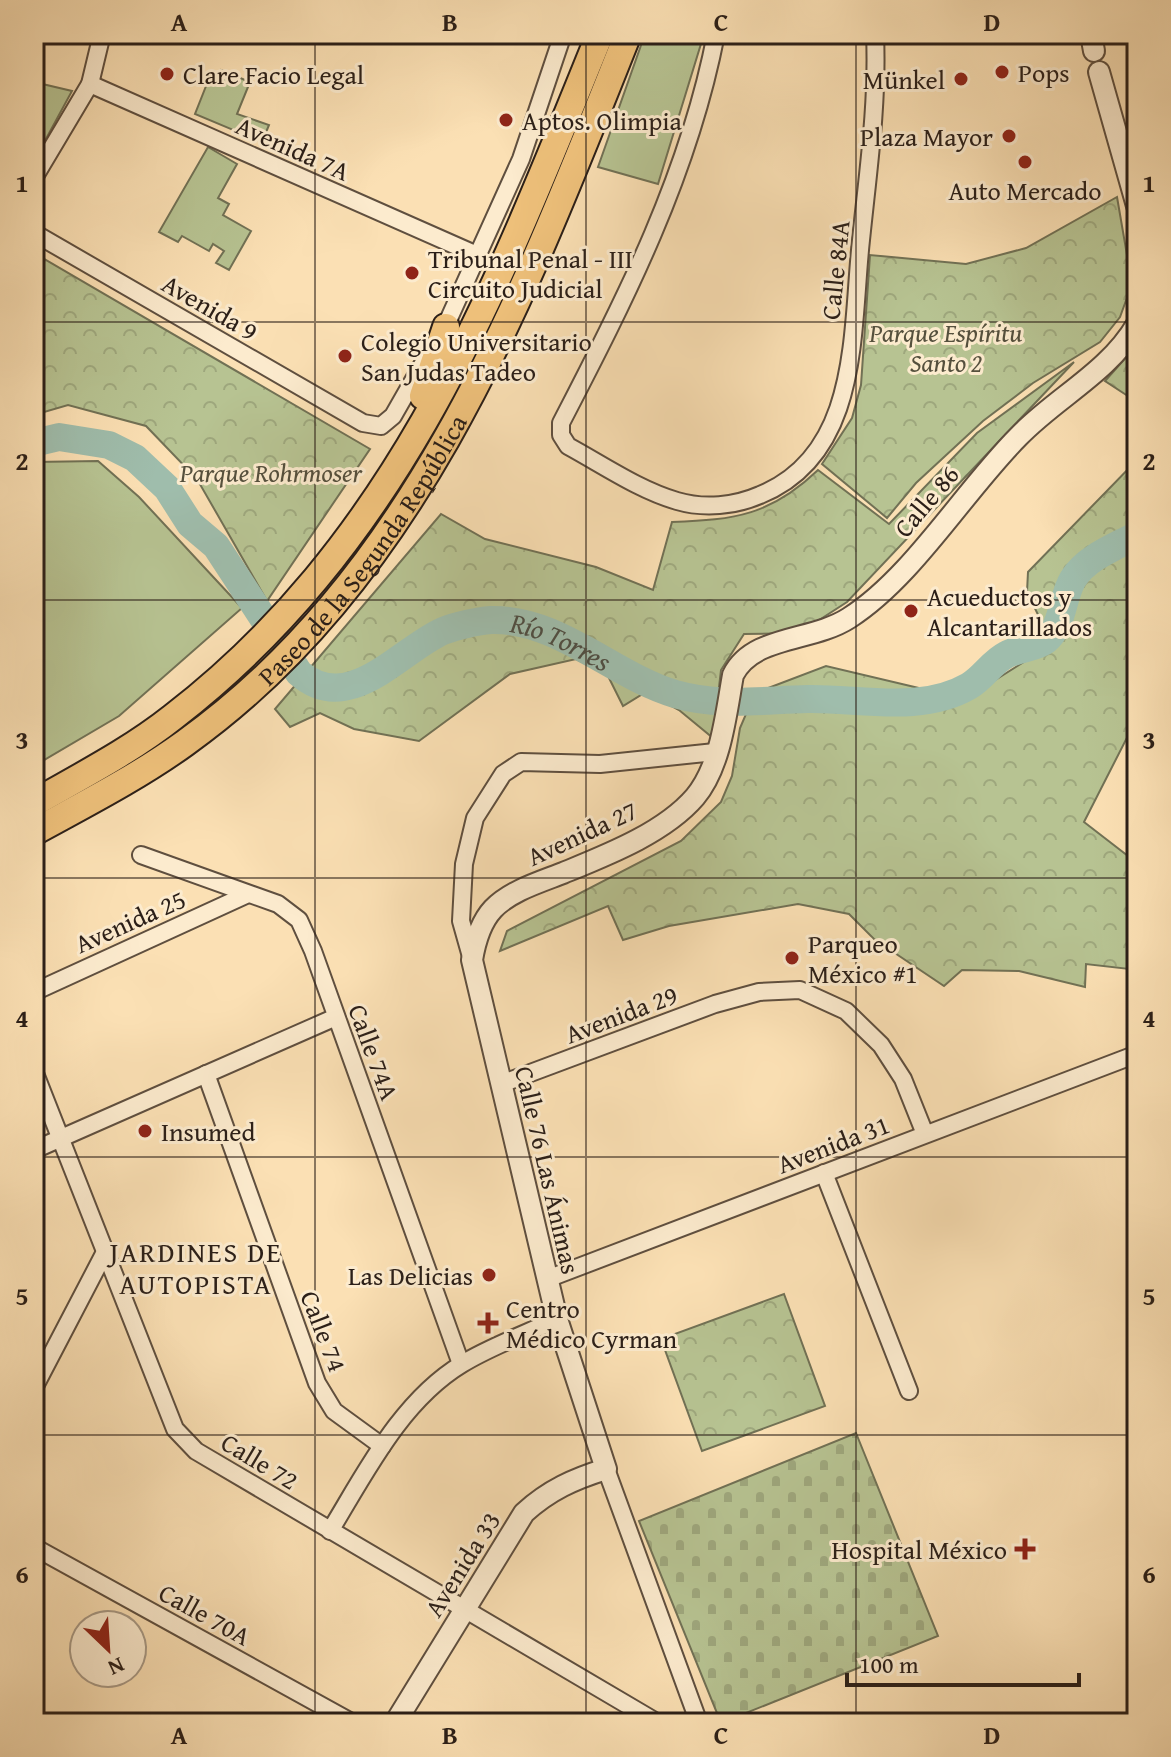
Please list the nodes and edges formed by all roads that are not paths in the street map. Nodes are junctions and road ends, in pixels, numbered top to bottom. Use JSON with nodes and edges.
{"nodes":[{"id":1,"x":102,"y":34,"type":"edge"},
{"id":2,"x":563,"y":34,"type":"edge"},
{"id":3,"x":600,"y":34,"type":"edge"},
{"id":4,"x":628,"y":34,"type":"edge"},
{"id":5,"x":716,"y":34,"type":"edge"},
{"id":6,"x":875,"y":34,"type":"edge"},
{"id":7,"x":1099,"y":72,"type":"dead end"},
{"id":8,"x":90,"y":84,"type":"junction"},
{"id":9,"x":34,"y":178,"type":"edge"},
{"id":10,"x":1137,"y":206,"type":"edge"},
{"id":11,"x":34,"y":233,"type":"edge"},
{"id":12,"x":477,"y":255,"type":"junction"},
{"id":13,"x":1137,"y":324,"type":"edge"},
{"id":14,"x":446,"y":327,"type":"junction"},
{"id":15,"x":386,"y":483,"type":"junction"},
{"id":16,"x":733,"y":675,"type":"joint"},
{"id":17,"x":715,"y":752,"type":"junction"},
{"id":18,"x":34,"y":803,"type":"edge"},
{"id":19,"x":34,"y":832,"type":"edge"},
{"id":20,"x":141,"y":855,"type":"dead end"},
{"id":21,"x":246,"y":895,"type":"junction"},
{"id":22,"x":472,"y":960,"type":"junction"},
{"id":23,"x":34,"y":992,"type":"edge"},
{"id":24,"x":336,"y":1017,"type":"junction"},
{"id":25,"x":1137,"y":1054,"type":"edge"},
{"id":26,"x":34,"y":1071,"type":"edge"},
{"id":27,"x":206,"y":1074,"type":"junction"},
{"id":28,"x":501,"y":1084,"type":"junction"},
{"id":29,"x":925,"y":1134,"type":"junction"},
{"id":30,"x":62,"y":1138,"type":"junction"},
{"id":31,"x":34,"y":1150,"type":"edge"},
{"id":32,"x":824,"y":1173,"type":"junction"},
{"id":33,"x":105,"y":1252,"type":"junction"},
{"id":34,"x":547,"y":1279,"type":"junction"},
{"id":35,"x":557,"y":1319,"type":"junction"},
{"id":36,"x":461,"y":1364,"type":"junction"},
{"id":37,"x":34,"y":1388,"type":"edge"},
{"id":38,"x":909,"y":1391,"type":"dead end"},
{"id":39,"x":382,"y":1446,"type":"junction"},
{"id":40,"x":606,"y":1469,"type":"junction"},
{"id":41,"x":330,"y":1531,"type":"junction"},
{"id":42,"x":34,"y":1547,"type":"edge"},
{"id":43,"x":464,"y":1611,"type":"junction"},
{"id":44,"x":353,"y":1723,"type":"edge"},
{"id":45,"x":395,"y":1723,"type":"edge"},
{"id":46,"x":658,"y":1723,"type":"edge"},
{"id":47,"x":699,"y":1723,"type":"edge"}],
"edges":[{"from":1,"to":8,"type":"street"},
{"from":2,"to":12,"type":"street"},
{"from":3,"to":15,"type":"highway","name":"Paseo de la Segunda República"},
{"from":4,"to":19,"type":"highway","name":"Paseo de la Segunda República"},
{"from":5,"to":6,"type":"street","name":"Calle 84A"},
{"from":7,"to":10,"type":"street"},
{"from":8,"to":9,"type":"street"},
{"from":8,"to":12,"type":"street","name":"Avenida 7A"},
{"from":11,"to":14,"type":"street","name":"Avenida 9"},
{"from":12,"to":14,"type":"street"},
{"from":13,"to":16,"type":"street","name":"Calle 86"},
{"from":14,"to":15,"type":"highway"},
{"from":15,"to":18,"type":"highway","name":"Paseo de la Segunda República"},
{"from":16,"to":17,"type":"street","name":"Avenida 27"},
{"from":17,"to":22,"type":"street","name":"Avenida 27"},
{"from":17,"to":22,"type":"street","name":"Calle 76 Las Ánimas"},
{"from":20,"to":21,"type":"street","name":"Calle 74A"},
{"from":21,"to":23,"type":"street","name":"Avenida 25"},
{"from":21,"to":24,"type":"street","name":"Calle 74A"},
{"from":22,"to":28,"type":"street","name":"Calle 76 Las Ánimas"},
{"from":24,"to":27,"type":"street"},
{"from":24,"to":36,"type":"street","name":"Calle 74A"},
{"from":25,"to":29,"type":"street","name":"Avenida 31"},
{"from":26,"to":30,"type":"street","name":"Calle 72"},
{"from":27,"to":30,"type":"street"},
{"from":27,"to":39,"type":"street","name":"Calle 74"},
{"from":28,"to":29,"type":"street","name":"Avenida 29"},
{"from":28,"to":34,"type":"street","name":"Calle 76 Las Ánimas"},
{"from":29,"to":32,"type":"street","name":"Avenida 31"},
{"from":30,"to":31,"type":"street"},
{"from":30,"to":33,"type":"street","name":"Calle 72"},
{"from":32,"to":34,"type":"street","name":"Avenida 31"},
{"from":32,"to":38,"type":"street"},
{"from":33,"to":37,"type":"street"},
{"from":33,"to":41,"type":"street","name":"Calle 72"},
{"from":34,"to":35,"type":"street","name":"Calle 76 Las Ánimas"},
{"from":35,"to":36,"type":"street"},
{"from":35,"to":40,"type":"street","name":"Calle 76 Las Ánimas"},
{"from":36,"to":39,"type":"street"},
{"from":39,"to":41,"type":"street"},
{"from":40,"to":43,"type":"street","name":"Avenida 33"},
{"from":40,"to":47,"type":"street","name":"Calle 76 Las Ánimas"},
{"from":41,"to":43,"type":"street","name":"Calle 72"},
{"from":42,"to":44,"type":"street","name":"Calle 70A"},
{"from":43,"to":45,"type":"street","name":"Avenida 33"},
{"from":43,"to":46,"type":"street","name":"Calle 72"}]}
